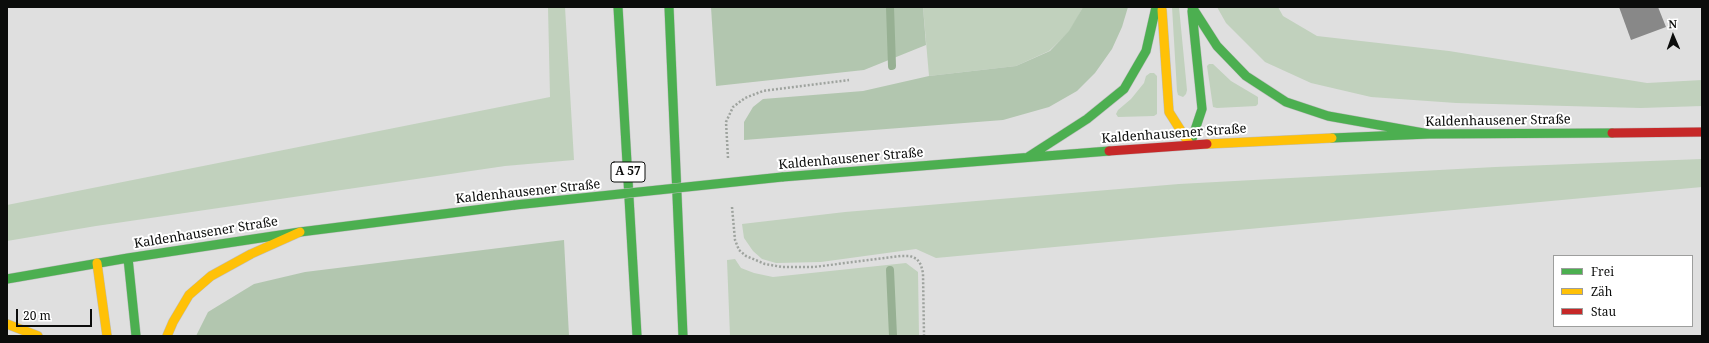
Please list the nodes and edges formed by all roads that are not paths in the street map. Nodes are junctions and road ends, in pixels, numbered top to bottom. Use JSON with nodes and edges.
{"nodes":[{"id":1,"x":618,"y":7,"type":"edge"},
{"id":2,"x":669,"y":7,"type":"edge"},
{"id":3,"x":1156,"y":7,"type":"edge"},
{"id":4,"x":1162,"y":7,"type":"edge"},
{"id":5,"x":1191,"y":7,"type":"edge"},
{"id":6,"x":1702,"y":132,"type":"edge"},
{"id":7,"x":1429,"y":134,"type":"junction"},
{"id":8,"x":1190,"y":145,"type":"junction"},
{"id":9,"x":1028,"y":157,"type":"junction"},
{"id":10,"x":300,"y":232,"type":"junction"},
{"id":11,"x":128,"y":258,"type":"junction"},
{"id":12,"x":97,"y":263,"type":"junction"},
{"id":13,"x":7,"y":279,"type":"edge"},
{"id":14,"x":7,"y":324,"type":"edge"},
{"id":15,"x":38,"y":336,"type":"edge"},
{"id":16,"x":107,"y":336,"type":"edge"},
{"id":17,"x":136,"y":336,"type":"edge"},
{"id":18,"x":167,"y":336,"type":"edge"},
{"id":19,"x":637,"y":336,"type":"edge"},
{"id":20,"x":683,"y":336,"type":"edge"}],
"edges":[{"from":1,"to":19,"type":"main road","number":"A 57"},
{"from":2,"to":20,"type":"main road"},
{"from":3,"to":9,"type":"main road"},
{"from":4,"to":8,"type":"main road"},
{"from":5,"to":7,"type":"main road"},
{"from":5,"to":8,"type":"main road"},
{"from":6,"to":7,"type":"main road","name":"Kaldenhausener Straße"},
{"from":7,"to":8,"type":"main road","name":"Kaldenhausener Straße"},
{"from":8,"to":9,"type":"main road","name":"Kaldenhausener Straße"},
{"from":9,"to":10,"type":"main road","name":"Kaldenhausener Straße","bridge":true},
{"from":10,"to":11,"type":"main road","name":"Kaldenhausener Straße"},
{"from":10,"to":18,"type":"main road"},
{"from":11,"to":12,"type":"main road","name":"Kaldenhausener Straße"},
{"from":11,"to":17,"type":"main road"},
{"from":12,"to":13,"type":"main road","name":"Kaldenhausener Straße"},
{"from":12,"to":16,"type":"main road"},
{"from":14,"to":15,"type":"main road"}]}
